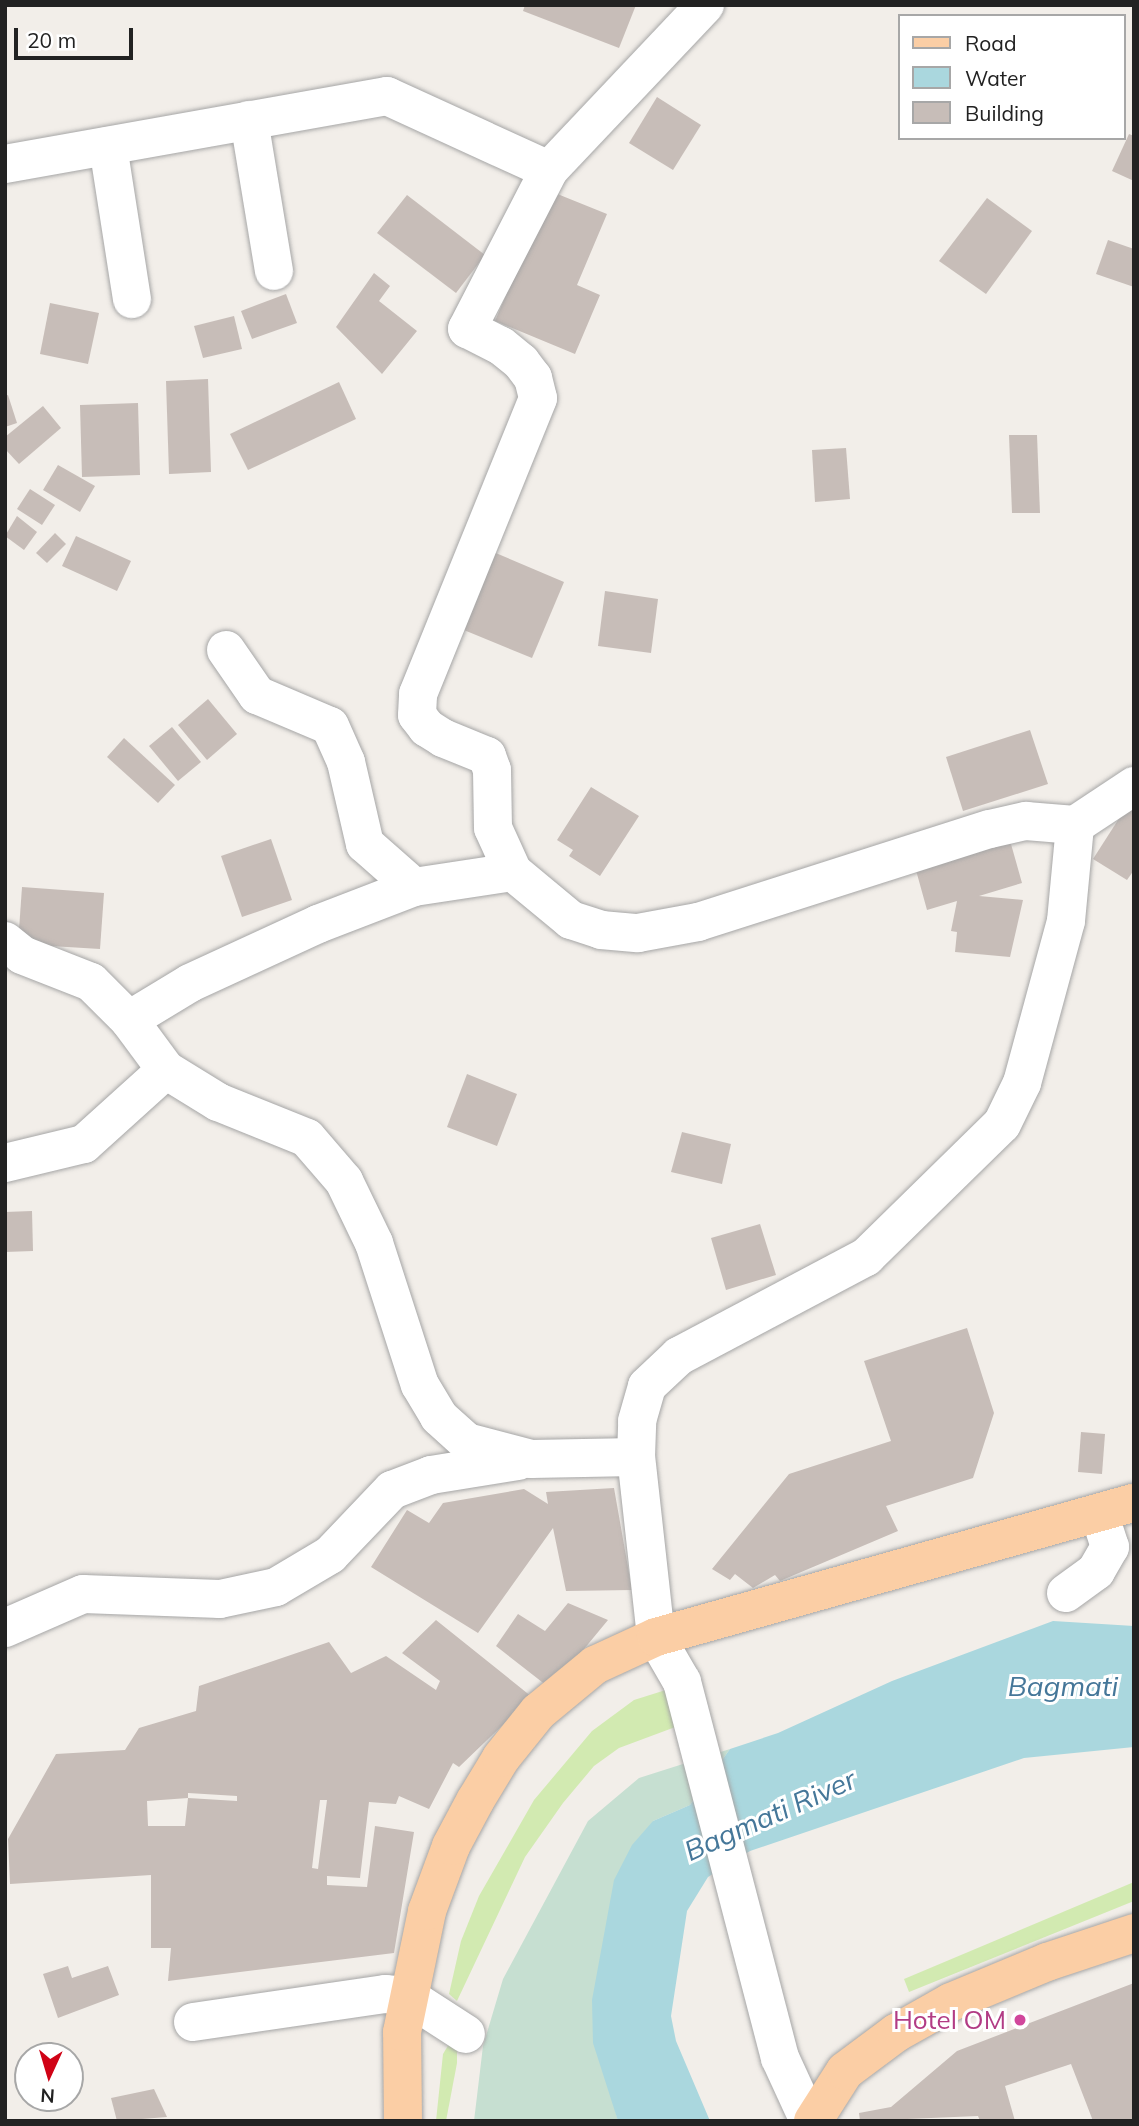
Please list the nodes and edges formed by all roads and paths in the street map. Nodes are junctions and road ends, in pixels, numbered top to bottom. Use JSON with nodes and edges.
{"nodes":[{"id":1,"x":705,"y":5,"type":"edge"},
{"id":2,"x":249,"y":120,"type":"junction"},
{"id":3,"x":108,"y":146,"type":"junction"},
{"id":4,"x":5,"y":164,"type":"edge"},
{"id":5,"x":549,"y":170,"type":"junction"},
{"id":6,"x":274,"y":271,"type":"dead end"},
{"id":7,"x":132,"y":299,"type":"dead end"},
{"id":8,"x":226,"y":650,"type":"dead end"},
{"id":9,"x":1134,"y":786,"type":"edge"},
{"id":10,"x":1076,"y":825,"type":"junction"},
{"id":11,"x":513,"y":872,"type":"junction"},
{"id":12,"x":414,"y":887,"type":"junction"},
{"id":13,"x":5,"y":941,"type":"edge"},
{"id":14,"x":129,"y":1020,"type":"junction"},
{"id":15,"x":166,"y":1070,"type":"junction"},
{"id":16,"x":5,"y":1163,"type":"edge"},
{"id":17,"x":636,"y":1457,"type":"junction"},
{"id":18,"x":531,"y":1460,"type":"junction"},
{"id":19,"x":1116,"y":1508,"type":"edge"},
{"id":20,"x":1066,"y":1593,"type":"dead end"},
{"id":21,"x":5,"y":1628,"type":"edge"},
{"id":22,"x":656,"y":1637,"type":"junction"},
{"id":23,"x":1134,"y":1933,"type":"edge"},
{"id":24,"x":404,"y":2014,"type":"junction"},
{"id":25,"x":193,"y":2022,"type":"dead end"},
{"id":26,"x":466,"y":2034,"type":"dead end"},
{"id":27,"x":402,"y":2121,"type":"edge"},
{"id":28,"x":811,"y":2121,"type":"edge"}],
"edges":[{"from":1,"to":5,"type":"street"},
{"from":2,"to":3,"type":"street"},
{"from":2,"to":5,"type":"street"},
{"from":2,"to":6,"type":"street"},
{"from":3,"to":4,"type":"street"},
{"from":3,"to":7,"type":"street"},
{"from":5,"to":11,"type":"street"},
{"from":8,"to":12,"type":"street"},
{"from":9,"to":10,"type":"street"},
{"from":10,"to":11,"type":"street"},
{"from":10,"to":17,"type":"street"},
{"from":11,"to":12,"type":"street"},
{"from":12,"to":14,"type":"street"},
{"from":13,"to":14,"type":"street"},
{"from":14,"to":15,"type":"street"},
{"from":15,"to":16,"type":"street"},
{"from":15,"to":18,"type":"street"},
{"from":17,"to":18,"type":"street"},
{"from":17,"to":22,"type":"street"},
{"from":18,"to":21,"type":"street"},
{"from":19,"to":20,"type":"street"},
{"from":19,"to":22,"type":"main road"},
{"from":22,"to":24,"type":"main road"},
{"from":22,"to":28,"type":"street"},
{"from":23,"to":28,"type":"main road"},
{"from":24,"to":25,"type":"street"},
{"from":24,"to":26,"type":"street"},
{"from":24,"to":27,"type":"main road"}]}
